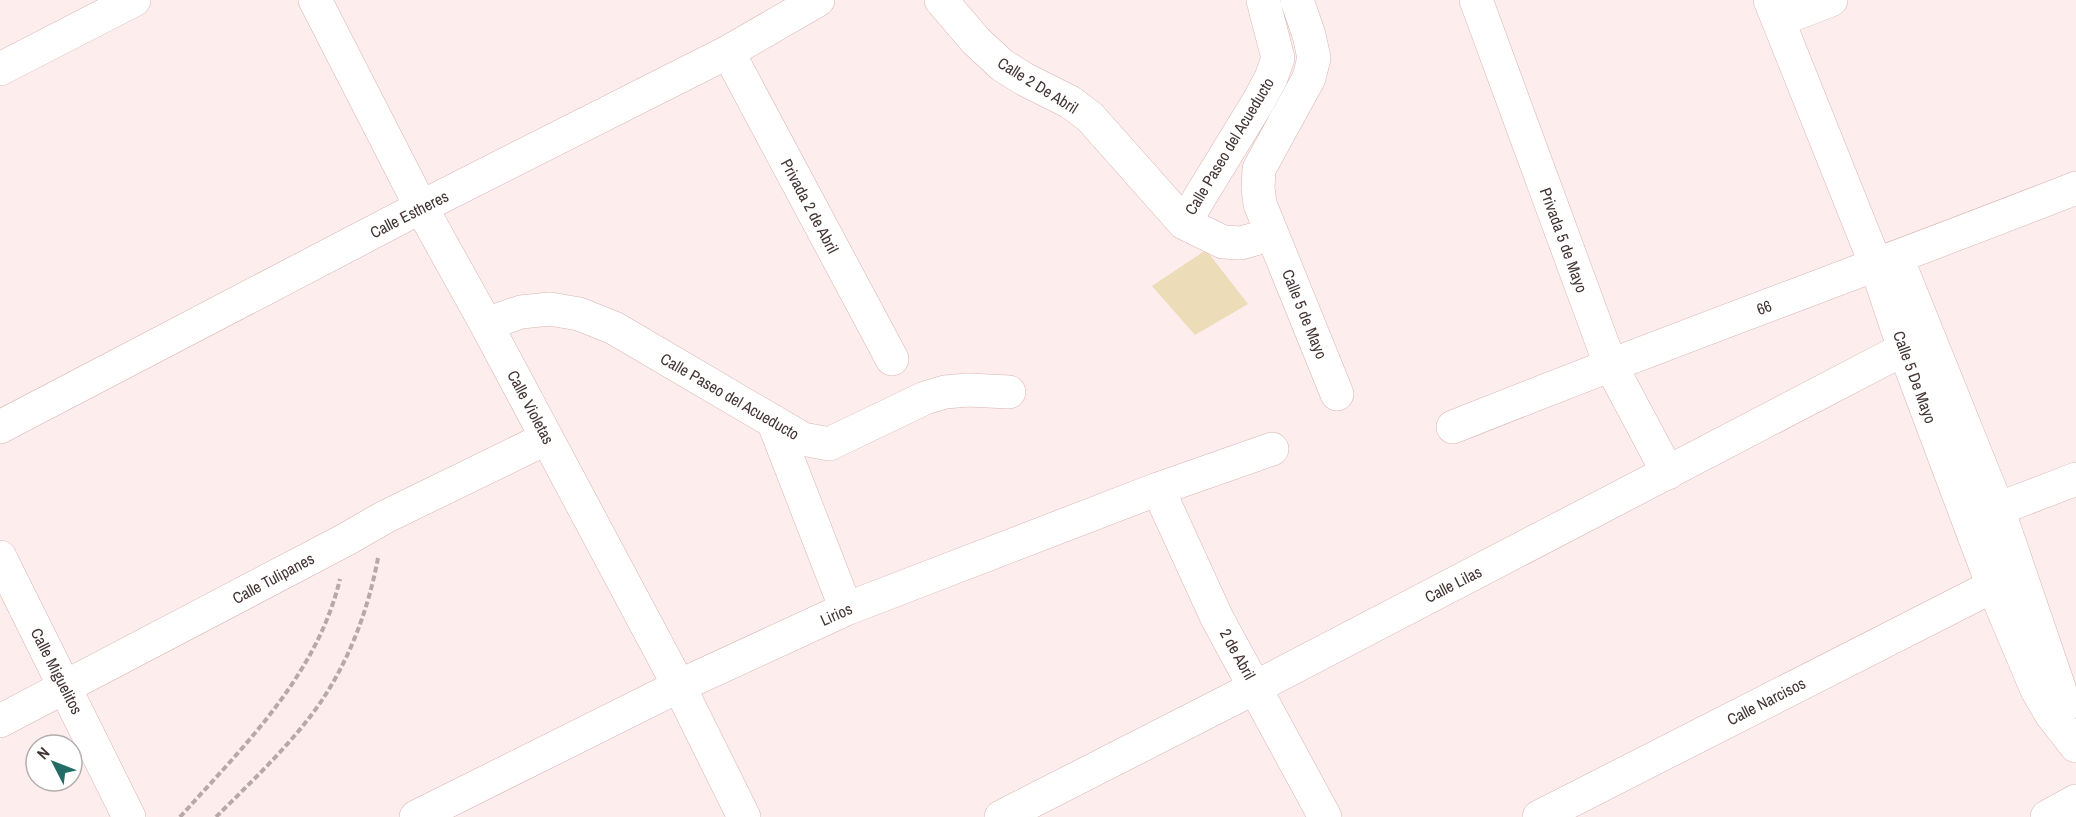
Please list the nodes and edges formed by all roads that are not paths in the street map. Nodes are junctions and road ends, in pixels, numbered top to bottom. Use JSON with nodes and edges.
{"nodes":[{"id":1,"x":134,"y":0,"type":"edge"},
{"id":2,"x":315,"y":0,"type":"edge"},
{"id":3,"x":818,"y":0,"type":"edge"},
{"id":4,"x":941,"y":0,"type":"edge"},
{"id":5,"x":1263,"y":0,"type":"edge"},
{"id":6,"x":1298,"y":0,"type":"edge"},
{"id":7,"x":1476,"y":0,"type":"edge"},
{"id":8,"x":1832,"y":0,"type":"edge"},
{"id":9,"x":1775,"y":10,"type":"edge"},
{"id":10,"x":728,"y":52,"type":"junction"},
{"id":11,"x":0,"y":69,"type":"edge"},
{"id":12,"x":2076,"y":188,"type":"edge"},
{"id":13,"x":421,"y":207,"type":"junction"},
{"id":14,"x":1184,"y":223,"type":"junction"},
{"id":15,"x":1272,"y":234,"type":"junction"},
{"id":16,"x":1886,"y":261,"type":"junction"},
{"id":17,"x":486,"y":324,"type":"junction"},
{"id":18,"x":1904,"y":349,"type":"junction"},
{"id":19,"x":892,"y":359,"type":"dead end"},
{"id":20,"x":1610,"y":364,"type":"junction"},
{"id":21,"x":1009,"y":392,"type":"dead end"},
{"id":22,"x":1337,"y":394,"type":"dead end"},
{"id":23,"x":773,"y":421,"type":"junction"},
{"id":24,"x":0,"y":427,"type":"edge"},
{"id":25,"x":1453,"y":427,"type":"dead end"},
{"id":26,"x":548,"y":438,"type":"junction"},
{"id":27,"x":1272,"y":449,"type":"dead end"},
{"id":28,"x":1668,"y":473,"type":"junction"},
{"id":29,"x":2076,"y":479,"type":"edge"},
{"id":30,"x":1158,"y":489,"type":"junction"},
{"id":31,"x":1998,"y":509,"type":"junction"},
{"id":32,"x":0,"y":557,"type":"edge"},
{"id":33,"x":1993,"y":586,"type":"junction"},
{"id":34,"x":846,"y":609,"type":"junction"},
{"id":35,"x":679,"y":686,"type":"junction"},
{"id":36,"x":65,"y":687,"type":"junction"},
{"id":37,"x":1256,"y":687,"type":"junction"},
{"id":38,"x":0,"y":721,"type":"edge"},
{"id":39,"x":2075,"y":745,"type":"edge"},
{"id":40,"x":2076,"y":801,"type":"edge"},
{"id":41,"x":129,"y":817,"type":"edge"},
{"id":42,"x":416,"y":817,"type":"edge"},
{"id":43,"x":744,"y":817,"type":"edge"},
{"id":44,"x":1001,"y":817,"type":"edge"},
{"id":45,"x":1326,"y":817,"type":"edge"},
{"id":46,"x":1539,"y":817,"type":"edge"},
{"id":47,"x":2047,"y":817,"type":"edge"}],
"edges":[{"from":1,"to":11,"type":"street"},
{"from":2,"to":13,"type":"street","name":"Calle Violetas"},
{"from":3,"to":10,"type":"street","name":"Calle Estheres"},
{"from":4,"to":14,"type":"street","name":"Calle 2 De Abril"},
{"from":5,"to":14,"type":"street","name":"Calle Paseo del Acueducto"},
{"from":6,"to":15,"type":"street","name":"Calle Paseo del Acueducto"},
{"from":7,"to":20,"type":"street","name":"Privada 5 de Mayo"},
{"from":8,"to":9,"type":"street"},
{"from":9,"to":16,"type":"street","name":"Calle 5 De Mayo"},
{"from":10,"to":13,"type":"street","name":"Calle Estheres"},
{"from":10,"to":19,"type":"street","name":"Privada 2 de Abril"},
{"from":12,"to":16,"type":"street","name":"66"},
{"from":13,"to":17,"type":"street","name":"Calle Violetas"},
{"from":13,"to":24,"type":"street","name":"Calle Estheres"},
{"from":14,"to":15,"type":"street"},
{"from":15,"to":22,"type":"street","name":"Calle 5 de Mayo"},
{"from":16,"to":18,"type":"street","name":"Calle 5 De Mayo"},
{"from":16,"to":20,"type":"street","name":"66"},
{"from":16,"to":31,"type":"street"},
{"from":17,"to":23,"type":"street","name":"Calle Paseo del Acueducto"},
{"from":17,"to":26,"type":"street","name":"Calle Violetas"},
{"from":18,"to":28,"type":"street","name":"Calle Lilas"},
{"from":18,"to":33,"type":"street","name":"Calle 5 De Mayo"},
{"from":20,"to":25,"type":"street","name":"66"},
{"from":20,"to":28,"type":"street","name":"Privada 5 de Mayo"},
{"from":21,"to":23,"type":"street","name":"Calle Paseo del Acueducto"},
{"from":23,"to":34,"type":"street"},
{"from":26,"to":35,"type":"street","name":"Calle Violetas"},
{"from":26,"to":36,"type":"street","name":"Calle Tulipanes"},
{"from":27,"to":30,"type":"street","name":"Lirios"},
{"from":28,"to":37,"type":"street","name":"Calle Lilas"},
{"from":29,"to":31,"type":"street"},
{"from":30,"to":34,"type":"street","name":"Lirios"},
{"from":30,"to":37,"type":"street","name":"2 de Abril"},
{"from":31,"to":39,"type":"street"},
{"from":32,"to":36,"type":"street","name":"Calle Miguelitos"},
{"from":33,"to":39,"type":"street","name":"Calle 5 De Mayo"},
{"from":33,"to":46,"type":"street","name":"Calle Narcisos"},
{"from":34,"to":35,"type":"street","name":"Lirios"},
{"from":35,"to":42,"type":"street","name":"Lirios"},
{"from":35,"to":43,"type":"street","name":"Calle Violetas"},
{"from":36,"to":38,"type":"street","name":"Calle Tulipanes"},
{"from":36,"to":41,"type":"street","name":"Calle Miguelitos"},
{"from":37,"to":44,"type":"street","name":"Calle Lilas"},
{"from":37,"to":45,"type":"street","name":"2 de Abril"},
{"from":40,"to":47,"type":"street"}]}
